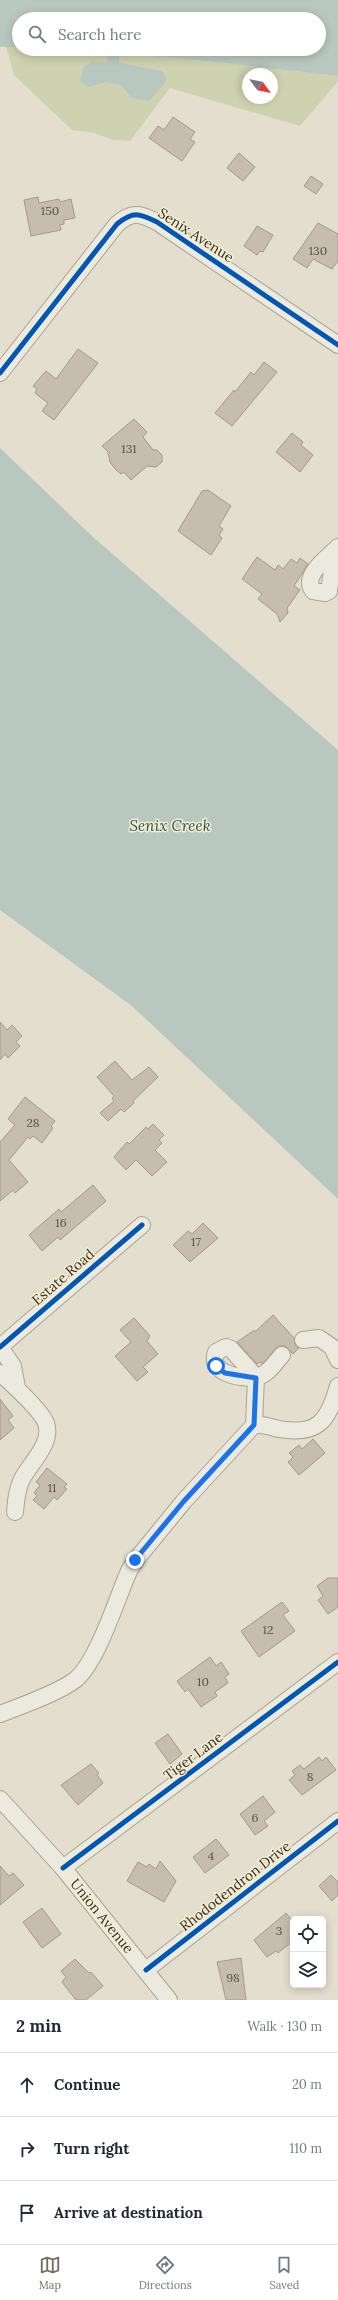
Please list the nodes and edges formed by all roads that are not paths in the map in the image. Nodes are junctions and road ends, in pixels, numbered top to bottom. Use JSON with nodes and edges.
{"nodes":[{"id":1,"x":338,"y":344,"type":"edge"},
{"id":2,"x":0,"y":373,"type":"edge"},
{"id":3,"x":338,"y":547,"type":"edge"},
{"id":4,"x":338,"y":552,"type":"edge"},
{"id":5,"x":142,"y":1225,"type":"dead end"},
{"id":6,"x":303,"y":1340,"type":"dead end"},
{"id":7,"x":0,"y":1347,"type":"edge"},
{"id":8,"x":282,"y":1355,"type":"dead end"},
{"id":9,"x":338,"y":1360,"type":"edge"},
{"id":10,"x":0,"y":1373,"type":"edge"},
{"id":11,"x":338,"y":1386,"type":"edge"},
{"id":12,"x":17,"y":1388,"type":"junction"},
{"id":13,"x":254,"y":1425,"type":"junction"},
{"id":14,"x":15,"y":1512,"type":"dead end"},
{"id":15,"x":338,"y":1662,"type":"edge"},
{"id":16,"x":0,"y":1714,"type":"edge"},
{"id":17,"x":0,"y":1799,"type":"edge"},
{"id":18,"x":338,"y":1821,"type":"edge"},
{"id":19,"x":63,"y":1868,"type":"junction"},
{"id":20,"x":146,"y":1970,"type":"junction"},
{"id":21,"x":169,"y":2000,"type":"edge"}],
"edges":[{"from":1,"to":2,"type":"street","name":"Senix Avenue"},
{"from":3,"to":4,"type":"street"},
{"from":5,"to":7,"type":"street","name":"Estate Road"},
{"from":6,"to":9,"type":"street"},
{"from":7,"to":12,"type":"street"},
{"from":8,"to":13,"type":"street"},
{"from":10,"to":12,"type":"street"},
{"from":11,"to":13,"type":"street"},
{"from":12,"to":14,"type":"street"},
{"from":13,"to":16,"type":"street"},
{"from":15,"to":19,"type":"street","name":"Tiger Lane"},
{"from":17,"to":19,"type":"street","name":"Union Avenue"},
{"from":18,"to":20,"type":"street","name":"Rhododendron Drive"},
{"from":19,"to":20,"type":"street","name":"Union Avenue"},
{"from":20,"to":21,"type":"street","name":"Union Avenue"}]}
